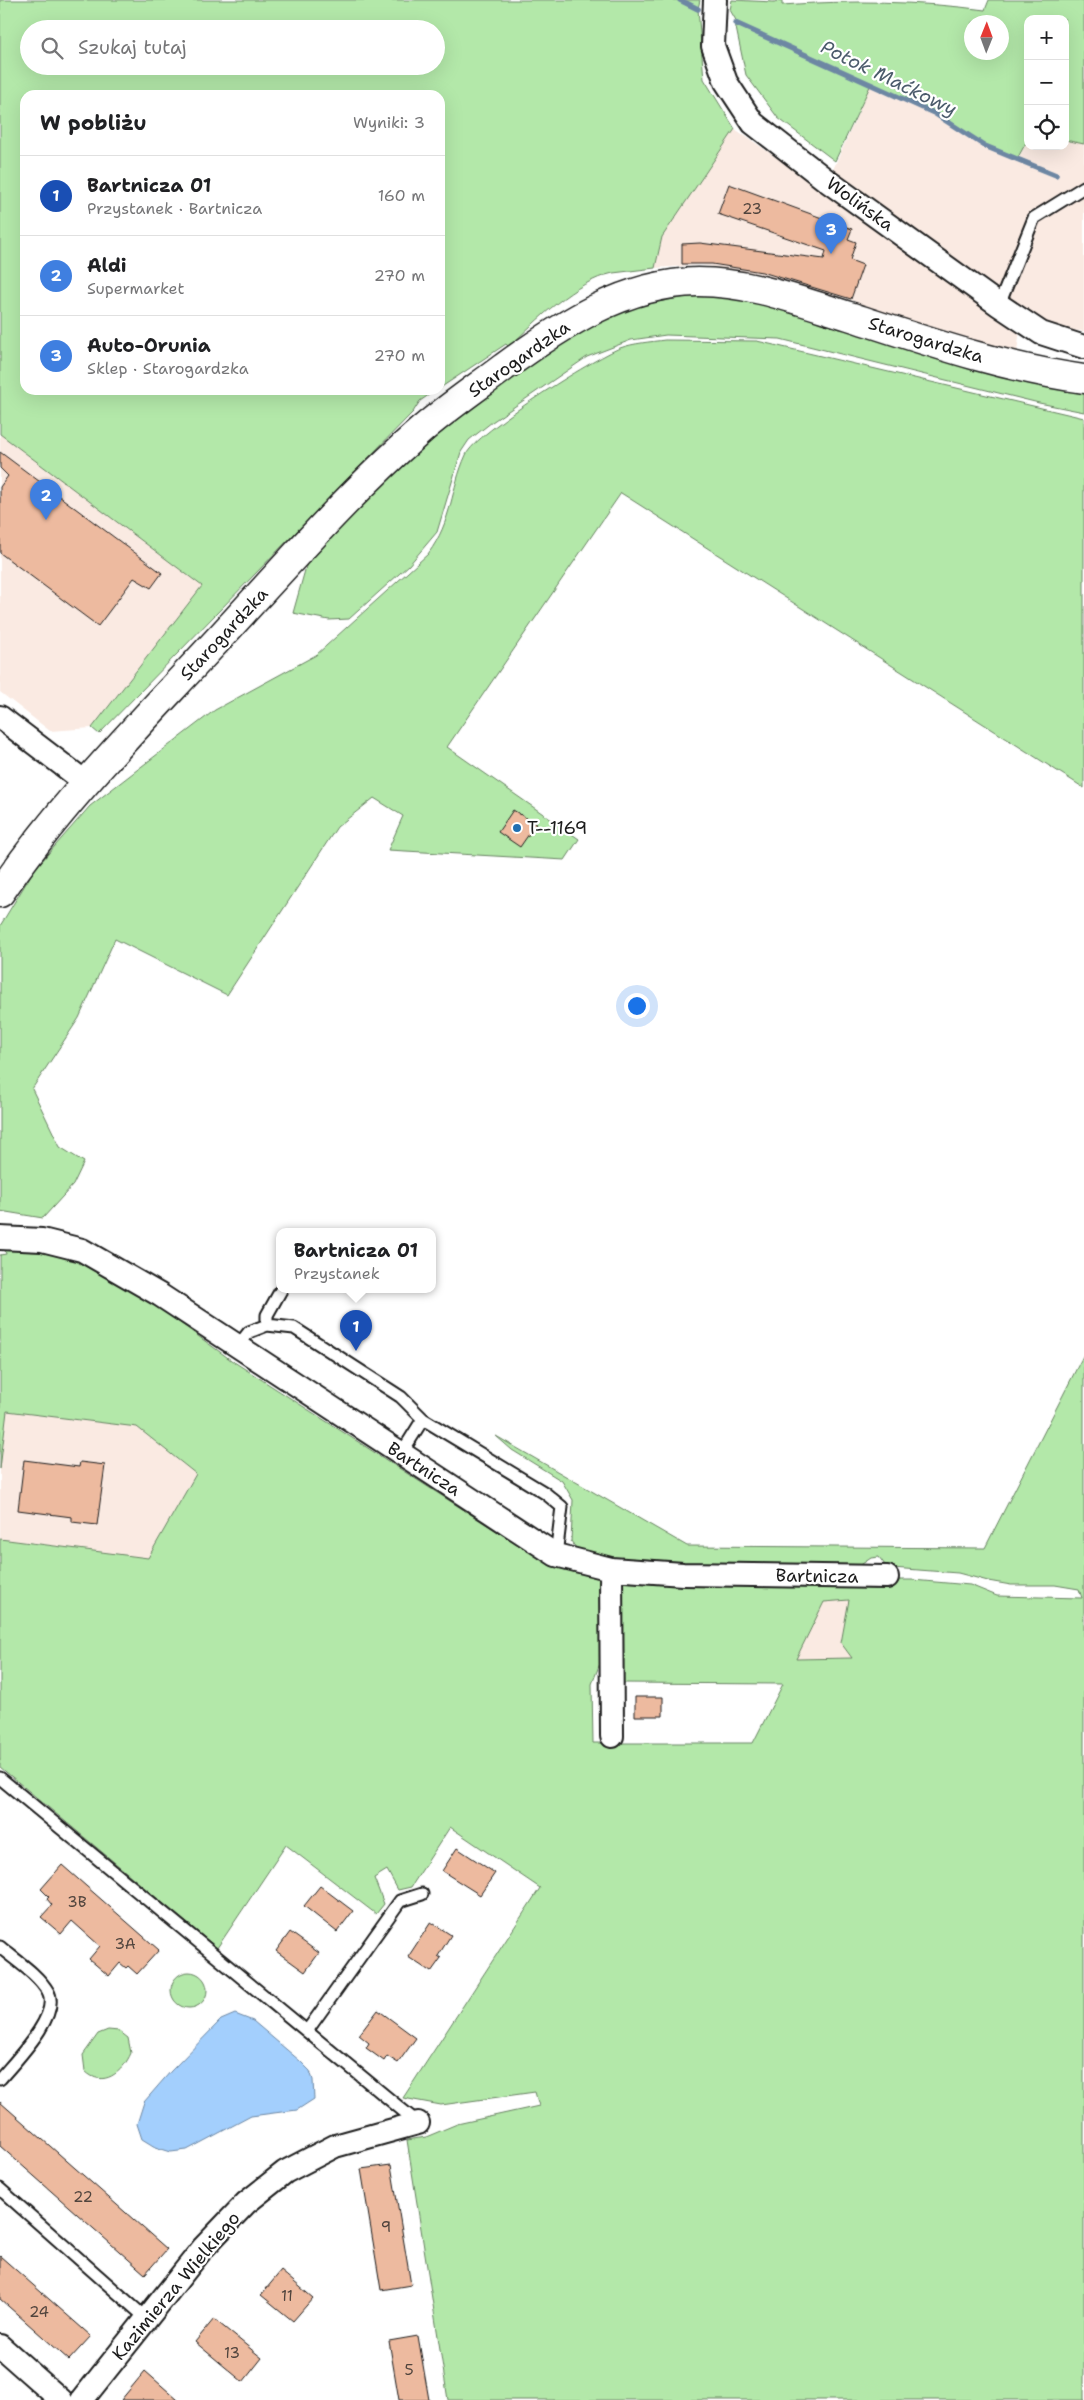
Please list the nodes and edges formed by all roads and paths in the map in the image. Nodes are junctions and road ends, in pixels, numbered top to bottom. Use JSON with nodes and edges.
{"nodes":[{"id":1,"x":715,"y":0,"type":"edge"},
{"id":2,"x":1084,"y":187,"type":"edge"},
{"id":3,"x":999,"y":305,"type":"junction"},
{"id":4,"x":1084,"y":347,"type":"edge"},
{"id":5,"x":1084,"y":379,"type":"edge"},
{"id":6,"x":0,"y":717,"type":"edge"},
{"id":7,"x":86,"y":782,"type":"junction"},
{"id":8,"x":0,"y":893,"type":"edge"},
{"id":9,"x":0,"y":1238,"type":"edge"},
{"id":10,"x":279,"y":1293,"type":"edge"},
{"id":11,"x":267,"y":1325,"type":"junction"},
{"id":12,"x":238,"y":1346,"type":"junction"},
{"id":13,"x":423,"y":1419,"type":"junction"},
{"id":14,"x":401,"y":1454,"type":"junction"},
{"id":15,"x":556,"y":1555,"type":"junction"},
{"id":16,"x":611,"y":1569,"type":"junction"},
{"id":17,"x":886,"y":1576,"type":"dead end"},
{"id":18,"x":612,"y":1736,"type":"dead end"},
{"id":19,"x":0,"y":1778,"type":"edge"},
{"id":20,"x":422,"y":1894,"type":"dead end"},
{"id":21,"x":0,"y":1947,"type":"edge"},
{"id":22,"x":307,"y":2030,"type":"junction"},
{"id":23,"x":0,"y":2078,"type":"edge"},
{"id":24,"x":418,"y":2124,"type":"joint"},
{"id":25,"x":0,"y":2189,"type":"edge"},
{"id":26,"x":147,"y":2319,"type":"junction"},
{"id":27,"x":0,"y":2346,"type":"edge"},
{"id":28,"x":61,"y":2400,"type":"edge"},
{"id":29,"x":82,"y":2400,"type":"edge"}],
"edges":[{"from":1,"to":3,"type":"street","name":"Wolińska"},
{"from":2,"to":3,"type":"lane"},
{"from":3,"to":4,"type":"street","name":"Wolińska"},
{"from":5,"to":7,"type":"main road","name":"Starogardzka"},
{"from":6,"to":7,"type":"street"},
{"from":7,"to":8,"type":"main road","name":"Starogardzka"},
{"from":9,"to":12,"type":"street","name":"Bartnicza"},
{"from":10,"to":11,"type":"lane"},
{"from":11,"to":12,"type":"lane"},
{"from":11,"to":13,"type":"lane"},
{"from":12,"to":14,"type":"street","name":"Bartnicza"},
{"from":13,"to":14,"type":"lane"},
{"from":13,"to":15,"type":"lane"},
{"from":14,"to":15,"type":"street","name":"Bartnicza"},
{"from":15,"to":16,"type":"street","name":"Bartnicza"},
{"from":16,"to":17,"type":"street","name":"Bartnicza"},
{"from":16,"to":18,"type":"street"},
{"from":19,"to":22,"type":"lane","name":"Kazimierza Wielkiego"},
{"from":20,"to":22,"type":"lane"},
{"from":21,"to":23,"type":"lane"},
{"from":22,"to":24,"type":"lane","name":"Kazimierza Wielkiego"},
{"from":24,"to":26,"type":"street","name":"Kazimierza Wielkiego"},
{"from":25,"to":26,"type":"lane"},
{"from":26,"to":29,"type":"street","name":"Kazimierza Wielkiego"},
{"from":27,"to":28,"type":"street"}]}
